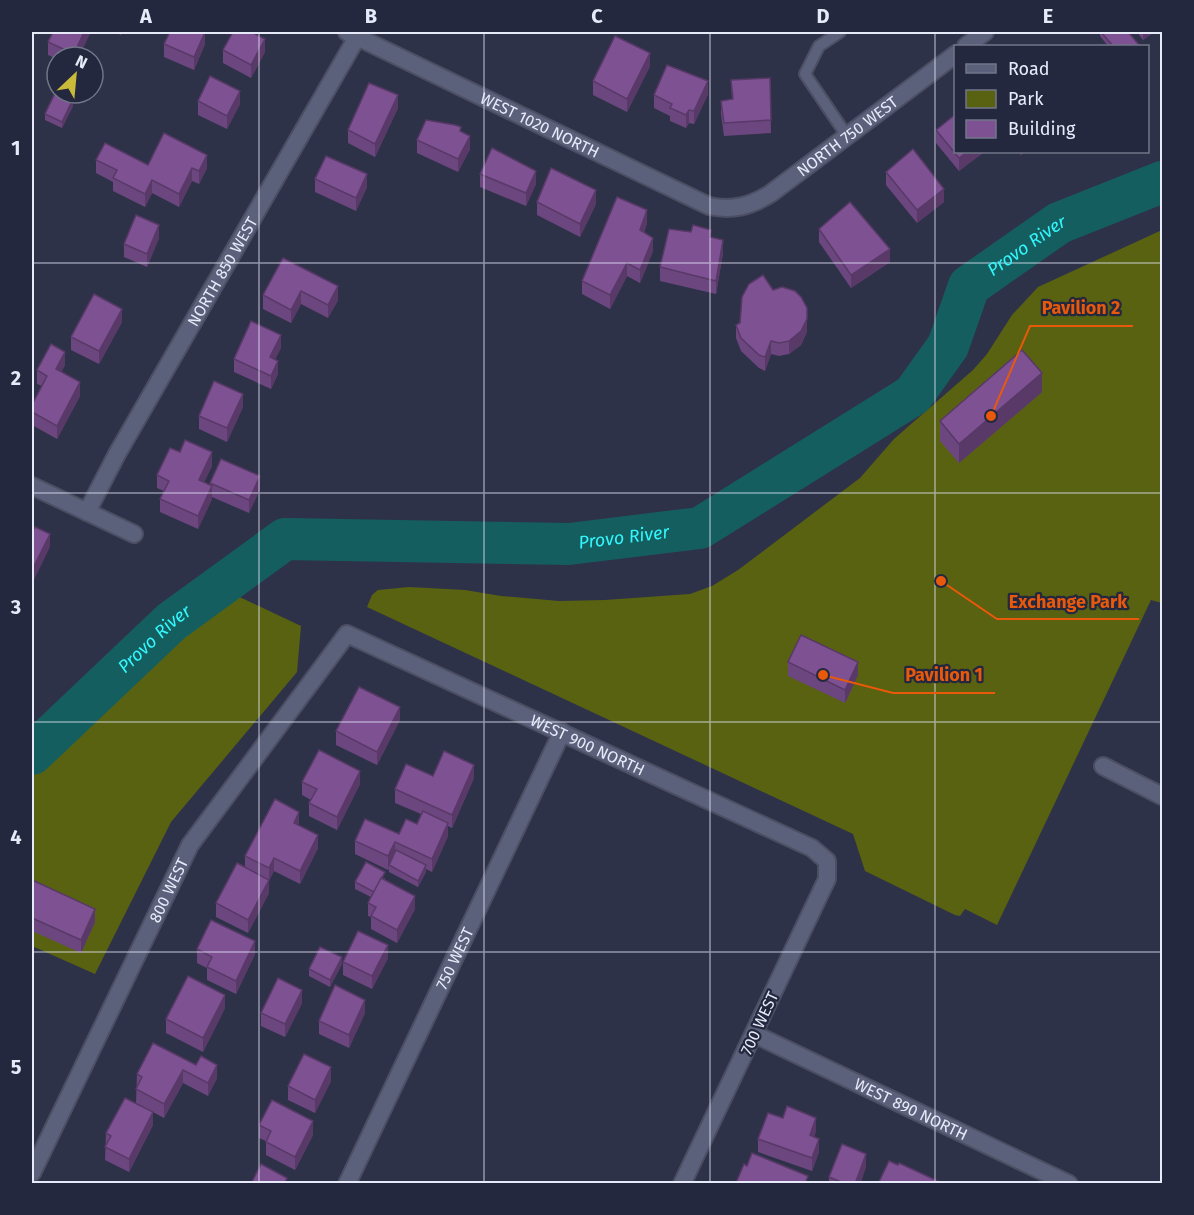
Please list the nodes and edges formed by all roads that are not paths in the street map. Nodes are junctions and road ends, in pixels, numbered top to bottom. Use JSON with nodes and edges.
{"nodes":[{"id":1,"x":840,"y":32,"type":"edge"},
{"id":2,"x":985,"y":32,"type":"edge"},
{"id":3,"x":355,"y":33,"type":"edge"},
{"id":4,"x":967,"y":45,"type":"edge"},
{"id":5,"x":954,"y":56,"type":"edge"},
{"id":6,"x":847,"y":136,"type":"junction"},
{"id":7,"x":736,"y":208,"type":"joint"},
{"id":8,"x":32,"y":486,"type":"edge"},
{"id":9,"x":87,"y":512,"type":"junction"},
{"id":10,"x":134,"y":534,"type":"dead end"},
{"id":11,"x":347,"y":634,"type":"joint"},
{"id":12,"x":562,"y":732,"type":"junction"},
{"id":13,"x":1103,"y":766,"type":"dead end"},
{"id":14,"x":1162,"y":796,"type":"edge"},
{"id":15,"x":827,"y":861,"type":"joint"},
{"id":16,"x":754,"y":1034,"type":"junction"},
{"id":17,"x":32,"y":1173,"type":"edge"},
{"id":18,"x":347,"y":1184,"type":"edge"},
{"id":19,"x":682,"y":1184,"type":"edge"},
{"id":20,"x":1068,"y":1184,"type":"edge"}],
"edges":[{"from":1,"to":6,"type":"lane"},
{"from":2,"to":4,"type":"street"},
{"from":3,"to":7,"type":"street","name":"WEST 1020 NORTH"},
{"from":3,"to":9,"type":"street","name":"NORTH 850 WEST"},
{"from":5,"to":6,"type":"street","name":"NORTH 750 WEST"},
{"from":6,"to":7,"type":"street","name":"NORTH 750 WEST"},
{"from":8,"to":9,"type":"street"},
{"from":9,"to":10,"type":"street"},
{"from":11,"to":12,"type":"street","name":"WEST 900 NORTH"},
{"from":11,"to":17,"type":"street","name":"800 WEST"},
{"from":12,"to":15,"type":"street","name":"WEST 900 NORTH"},
{"from":12,"to":18,"type":"street","name":"750 WEST"},
{"from":13,"to":14,"type":"street"},
{"from":15,"to":16,"type":"street","name":"700 WEST"},
{"from":16,"to":19,"type":"street","name":"700 WEST"},
{"from":16,"to":20,"type":"street","name":"WEST 890 NORTH"}]}
